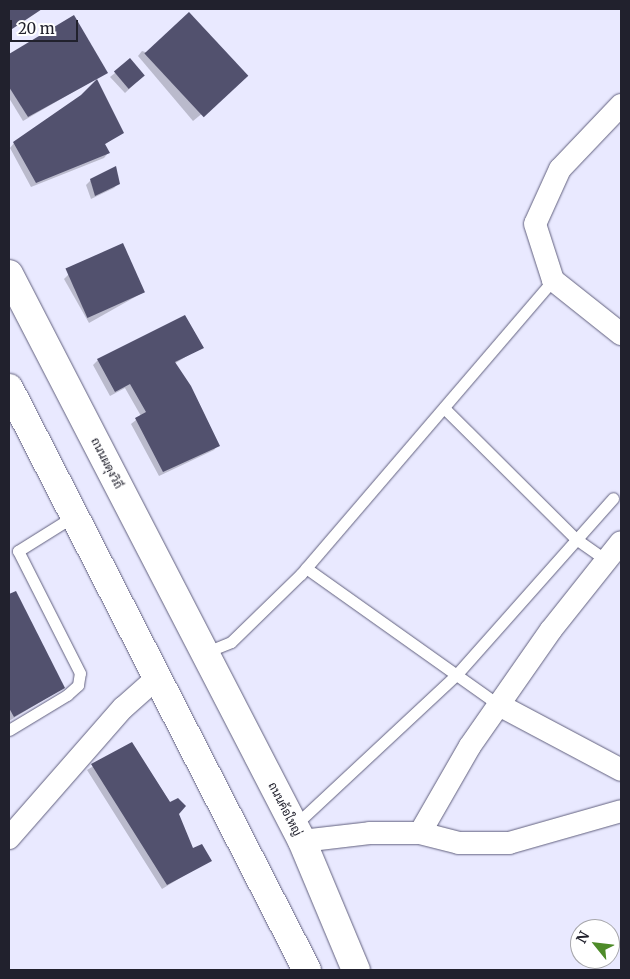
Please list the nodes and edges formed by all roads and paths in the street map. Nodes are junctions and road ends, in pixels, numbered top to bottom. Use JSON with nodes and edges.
{"nodes":[{"id":1,"x":621,"y":105,"type":"edge"},
{"id":2,"x":9,"y":274,"type":"edge"},
{"id":3,"x":554,"y":280,"type":"junction"},
{"id":4,"x":621,"y":334,"type":"edge"},
{"id":5,"x":9,"y":388,"type":"edge"},
{"id":6,"x":444,"y":408,"type":"junction"},
{"id":7,"x":612,"y":498,"type":"dead end"},
{"id":8,"x":74,"y":516,"type":"junction"},
{"id":9,"x":576,"y":539,"type":"junction"},
{"id":10,"x":621,"y":542,"type":"edge"},
{"id":11,"x":13,"y":554,"type":"edge"},
{"id":12,"x":606,"y":560,"type":"junction"},
{"id":13,"x":306,"y":568,"type":"junction"},
{"id":14,"x":204,"y":653,"type":"junction"},
{"id":15,"x":457,"y":674,"type":"junction"},
{"id":16,"x":158,"y":677,"type":"junction"},
{"id":17,"x":499,"y":705,"type":"junction"},
{"id":18,"x":9,"y":730,"type":"edge"},
{"id":19,"x":621,"y":770,"type":"edge"},
{"id":20,"x":621,"y":810,"type":"edge"},
{"id":21,"x":420,"y":833,"type":"junction"},
{"id":22,"x":298,"y":834,"type":"junction"},
{"id":23,"x":9,"y":838,"type":"edge"},
{"id":24,"x":307,"y":970,"type":"edge"},
{"id":25,"x":356,"y":970,"type":"edge"}],
"edges":[{"from":1,"to":3,"type":"street"},
{"from":2,"to":14,"type":"main road","name":"ถนนผดุงวิถี"},
{"from":3,"to":4,"type":"street"},
{"from":3,"to":6,"type":"lane"},
{"from":5,"to":8,"type":"main road"},
{"from":6,"to":9,"type":"lane"},
{"from":6,"to":13,"type":"lane"},
{"from":7,"to":9,"type":"lane"},
{"from":8,"to":11,"type":"lane"},
{"from":8,"to":16,"type":"main road"},
{"from":9,"to":12,"type":"lane"},
{"from":9,"to":15,"type":"lane"},
{"from":10,"to":12,"type":"street"},
{"from":11,"to":18,"type":"lane"},
{"from":12,"to":17,"type":"street"},
{"from":13,"to":14,"type":"lane"},
{"from":13,"to":15,"type":"lane"},
{"from":14,"to":22,"type":"main road","name":"ถนนค้อใหญ่"},
{"from":15,"to":17,"type":"lane"},
{"from":15,"to":22,"type":"lane"},
{"from":16,"to":23,"type":"street"},
{"from":16,"to":24,"type":"main road"},
{"from":17,"to":19,"type":"street"},
{"from":17,"to":21,"type":"street"},
{"from":20,"to":21,"type":"street"},
{"from":21,"to":22,"type":"street"},
{"from":22,"to":25,"type":"main road","name":"ถนนค้อใหญ่"}]}
